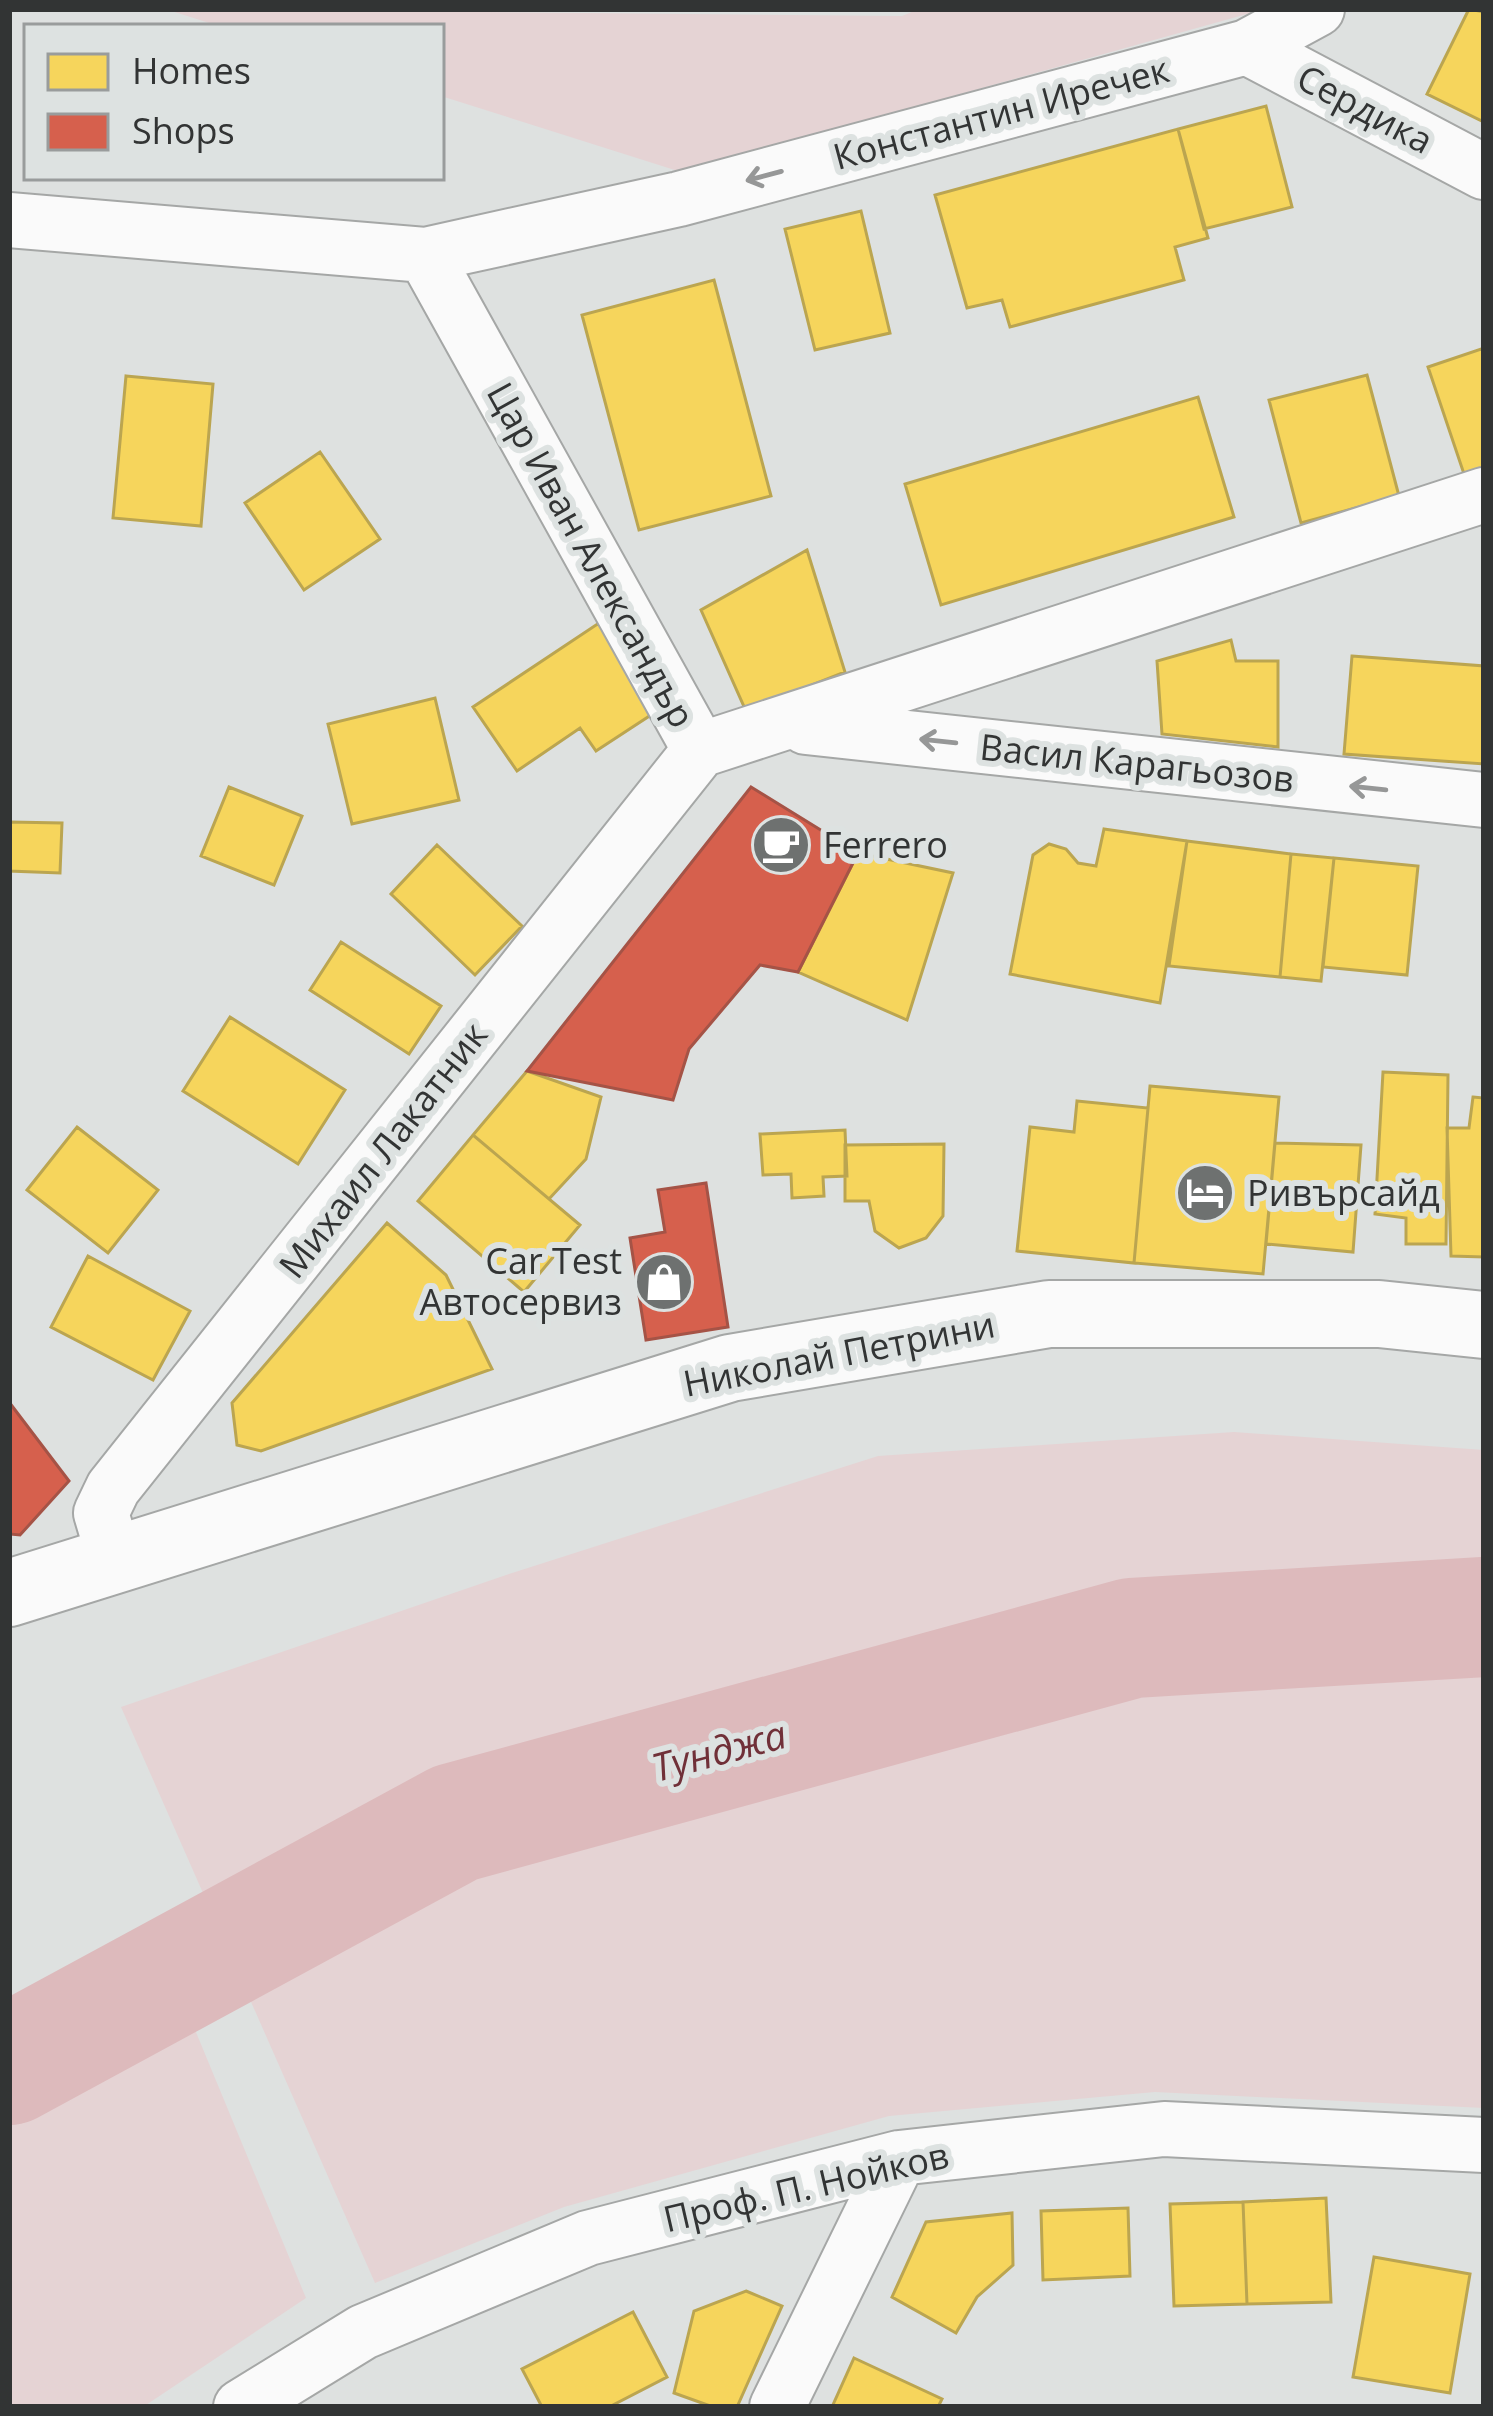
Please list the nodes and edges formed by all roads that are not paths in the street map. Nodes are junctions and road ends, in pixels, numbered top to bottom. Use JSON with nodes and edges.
{"nodes":[{"id":1,"x":1316,"y":9,"type":"edge"},
{"id":2,"x":1247,"y":46,"type":"junction"},
{"id":3,"x":1484,"y":172,"type":"edge"},
{"id":4,"x":9,"y":220,"type":"edge"},
{"id":5,"x":425,"y":255,"type":"junction"},
{"id":6,"x":1484,"y":494,"type":"edge"},
{"id":7,"x":790,"y":725,"type":"junction"},
{"id":8,"x":700,"y":750,"type":"junction"},
{"id":9,"x":1484,"y":800,"type":"edge"},
{"id":10,"x":1484,"y":1325,"type":"edge"},
{"id":11,"x":115,"y":1560,"type":"junction"},
{"id":12,"x":9,"y":1593,"type":"edge"},
{"id":13,"x":1484,"y":2145,"type":"edge"},
{"id":14,"x":899,"y":2158,"type":"junction"},
{"id":15,"x":241,"y":2407,"type":"edge"},
{"id":16,"x":777,"y":2407,"type":"edge"}],
"edges":[{"from":1,"to":2,"type":"street","name":"Константин Иречек"},
{"from":2,"to":3,"type":"street","name":"Сердика"},
{"from":2,"to":5,"type":"street","name":"Константин Иречек","one_way":true},
{"from":4,"to":5,"type":"street"},
{"from":5,"to":8,"type":"street","name":"Цар Иван Александър"},
{"from":6,"to":7,"type":"street","name":"Цар Иван Александър"},
{"from":7,"to":8,"type":"street","name":"Цар Иван Александър"},
{"from":9,"to":7,"type":"street","name":"Васил Карагьозов","one_way":true},
{"from":8,"to":11,"type":"street","name":"Михаил Лакатник"},
{"from":10,"to":11,"type":"street","name":"Николай Петрини"},
{"from":11,"to":12,"type":"street","name":"Николай Петрини"},
{"from":13,"to":14,"type":"street","name":"Проф. П. Нойков"},
{"from":14,"to":15,"type":"street","name":"Проф. П. Нойков"},
{"from":14,"to":16,"type":"street"}]}
